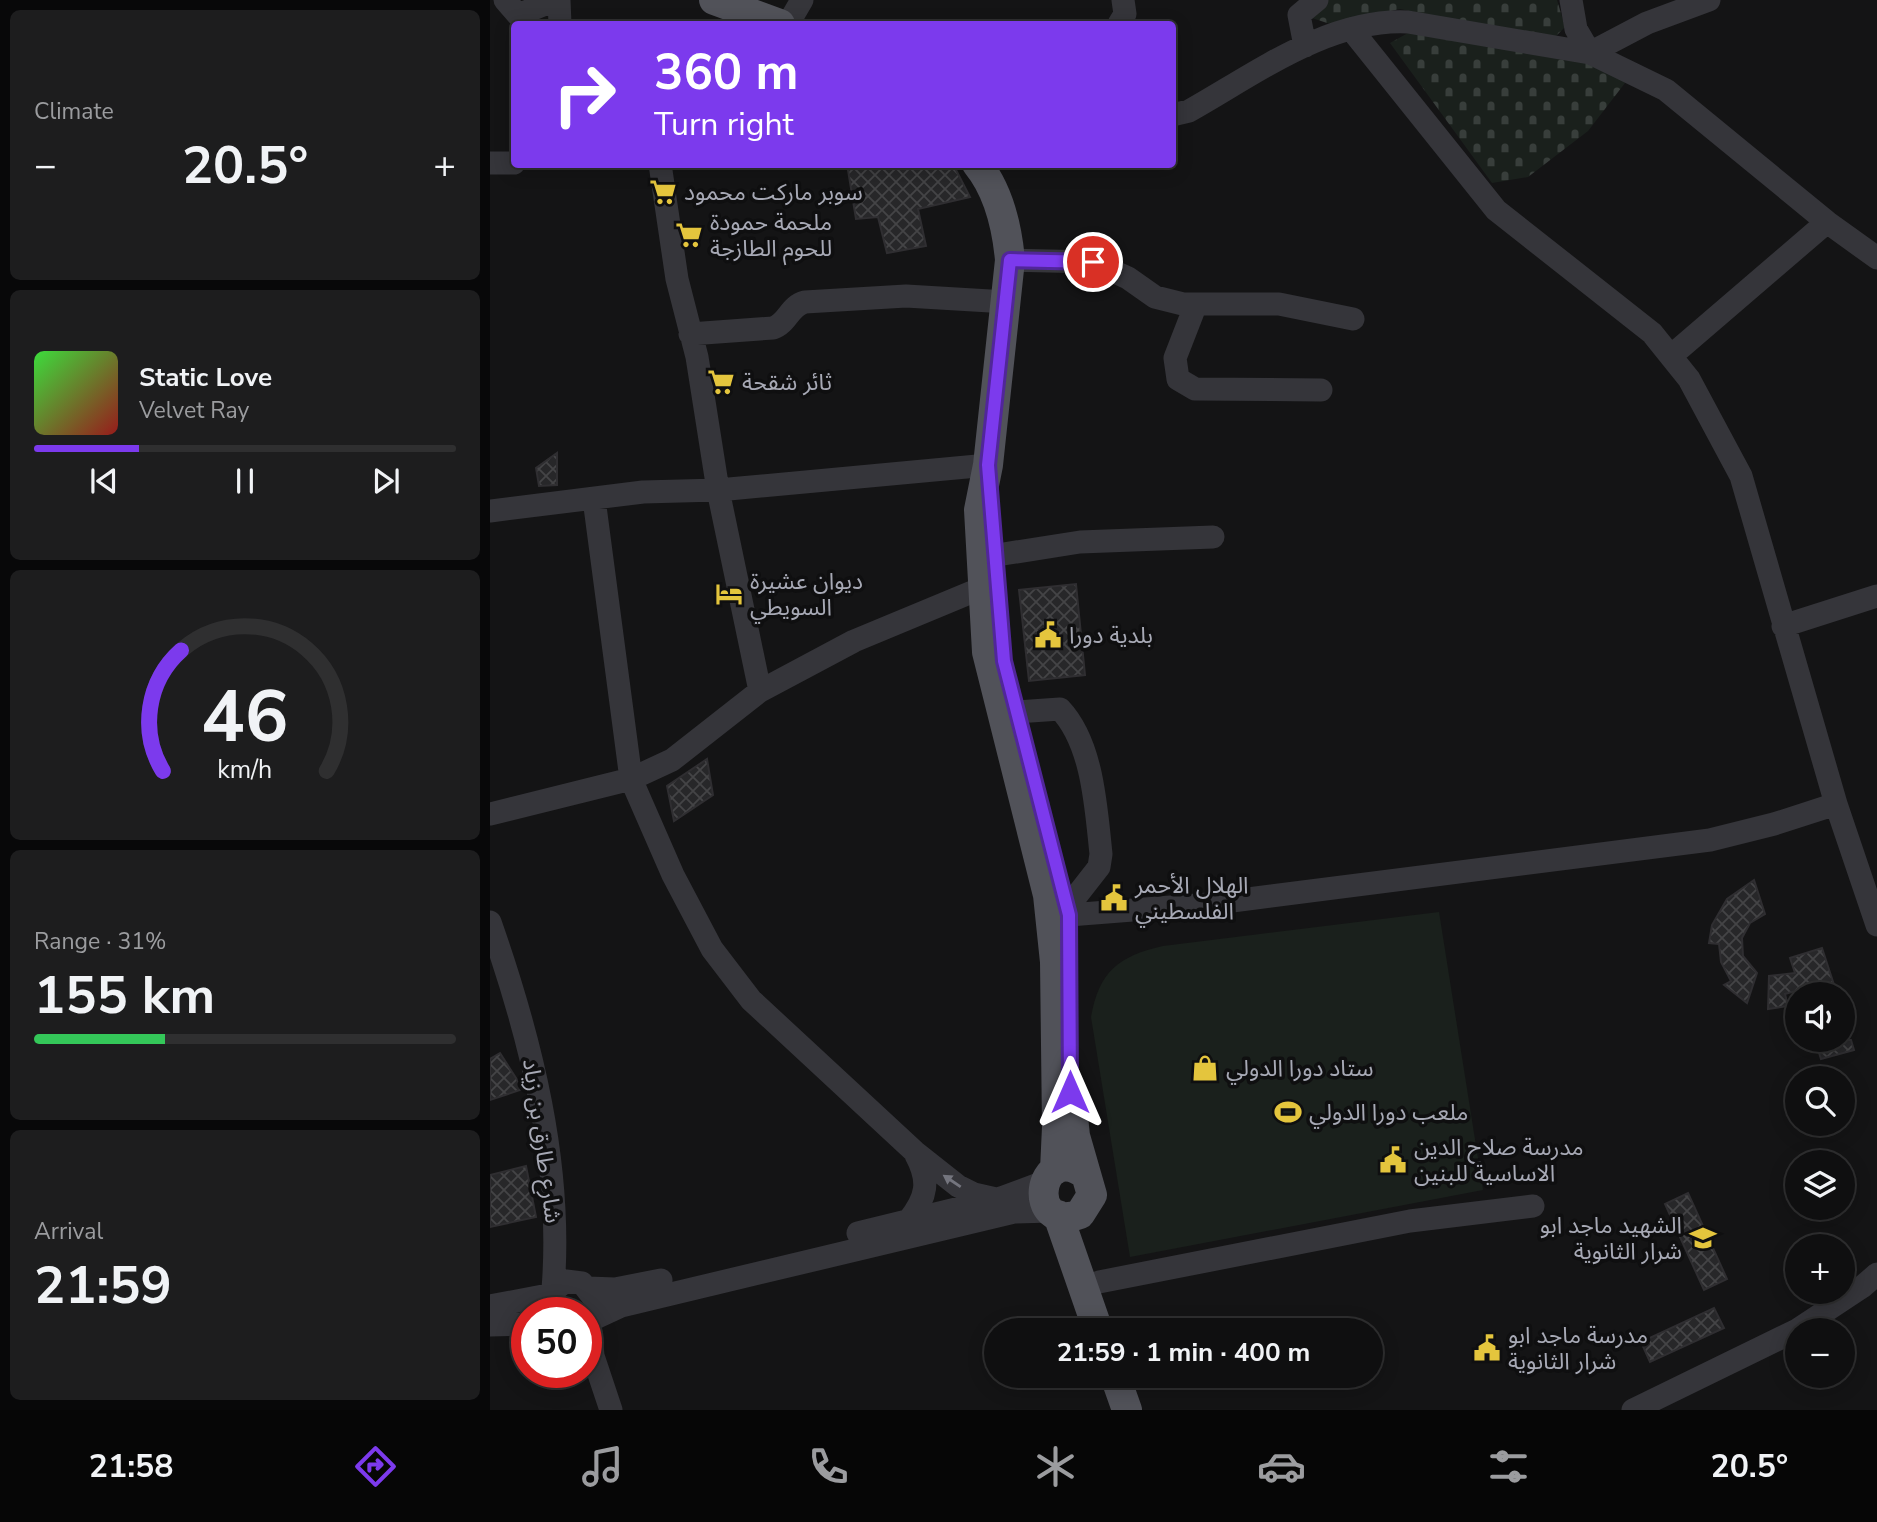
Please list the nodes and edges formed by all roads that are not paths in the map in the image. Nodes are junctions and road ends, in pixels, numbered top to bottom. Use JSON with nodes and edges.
{"nodes":[{"id":1,"x":557,"y":0,"type":"edge"},
{"id":2,"x":714,"y":0,"type":"edge"},
{"id":3,"x":802,"y":0,"type":"edge"},
{"id":4,"x":1123,"y":0,"type":"edge"},
{"id":5,"x":1317,"y":0,"type":"edge"},
{"id":6,"x":1572,"y":0,"type":"edge"},
{"id":7,"x":1709,"y":0,"type":"edge"},
{"id":8,"x":515,"y":13,"type":"edge"},
{"id":9,"x":560,"y":21,"type":"edge"},
{"id":10,"x":772,"y":21,"type":"edge"},
{"id":11,"x":790,"y":21,"type":"edge"},
{"id":12,"x":1121,"y":21,"type":"edge"},
{"id":13,"x":1351,"y":29,"type":"junction"},
{"id":14,"x":1305,"y":46,"type":"junction"},
{"id":15,"x":1590,"y":52,"type":"junction"},
{"id":16,"x":1176,"y":114,"type":"edge"},
{"id":17,"x":490,"y":163,"type":"edge"},
{"id":18,"x":511,"y":163,"type":"edge"},
{"id":19,"x":661,"y":168,"type":"edge"},
{"id":20,"x":984,"y":168,"type":"edge"},
{"id":21,"x":1827,"y":222,"type":"junction"},
{"id":22,"x":1874,"y":249,"type":"edge"},
{"id":23,"x":1010,"y":260,"type":"junction"},
{"id":24,"x":1007,"y":302,"type":"junction"},
{"id":25,"x":1196,"y":304,"type":"junction"},
{"id":26,"x":1353,"y":319,"type":"dead end"},
{"id":27,"x":690,"y":334,"type":"junction"},
{"id":28,"x":1671,"y":356,"type":"junction"},
{"id":29,"x":1321,"y":390,"type":"dead end"},
{"id":30,"x":988,"y":465,"type":"junction"},
{"id":31,"x":718,"y":491,"type":"junction"},
{"id":32,"x":594,"y":499,"type":"junction"},
{"id":33,"x":490,"y":511,"type":"edge"},
{"id":34,"x":1213,"y":537,"type":"dead end"},
{"id":35,"x":997,"y":555,"type":"junction"},
{"id":36,"x":984,"y":587,"type":"junction"},
{"id":37,"x":1877,"y":596,"type":"edge"},
{"id":38,"x":1783,"y":626,"type":"junction"},
{"id":39,"x":760,"y":691,"type":"junction"},
{"id":40,"x":1016,"y":712,"type":"junction"},
{"id":41,"x":631,"y":779,"type":"junction"},
{"id":42,"x":1836,"y":804,"type":"junction"},
{"id":43,"x":490,"y":814,"type":"edge"},
{"id":44,"x":1068,"y":912,"type":"junction"},
{"id":45,"x":490,"y":922,"type":"edge"},
{"id":46,"x":1877,"y":925,"type":"edge"},
{"id":47,"x":915,"y":1152,"type":"junction"},
{"id":48,"x":1085,"y":1174,"type":"junction"},
{"id":49,"x":1049,"y":1176,"type":"junction"},
{"id":50,"x":996,"y":1199,"type":"junction"},
{"id":51,"x":1533,"y":1206,"type":"dead end"},
{"id":52,"x":1063,"y":1214,"type":"junction"},
{"id":53,"x":909,"y":1220,"type":"junction"},
{"id":54,"x":556,"y":1240,"type":"junction"},
{"id":55,"x":1877,"y":1274,"type":"edge"},
{"id":56,"x":1099,"y":1283,"type":"junction"},
{"id":57,"x":585,"y":1286,"type":"junction"},
{"id":58,"x":549,"y":1297,"type":"edge"},
{"id":59,"x":551,"y":1297,"type":"edge"},
{"id":60,"x":593,"y":1297,"type":"edge"},
{"id":61,"x":511,"y":1304,"type":"edge"},
{"id":62,"x":490,"y":1306,"type":"edge"},
{"id":63,"x":602,"y":1316,"type":"edge"},
{"id":64,"x":1094,"y":1318,"type":"edge"},
{"id":65,"x":1111,"y":1318,"type":"edge"},
{"id":66,"x":1815,"y":1318,"type":"edge"},
{"id":67,"x":511,"y":1324,"type":"edge"},
{"id":68,"x":490,"y":1325,"type":"edge"},
{"id":69,"x":1785,"y":1336,"type":"edge"},
{"id":70,"x":602,"y":1383,"type":"edge"},
{"id":71,"x":588,"y":1388,"type":"edge"},
{"id":72,"x":1119,"y":1388,"type":"edge"},
{"id":73,"x":1136,"y":1388,"type":"edge"},
{"id":74,"x":596,"y":1410,"type":"edge"},
{"id":75,"x":611,"y":1410,"type":"edge"},
{"id":76,"x":1127,"y":1410,"type":"edge"},
{"id":77,"x":1144,"y":1410,"type":"edge"},
{"id":78,"x":1633,"y":1410,"type":"edge"}],
"edges":[{"from":1,"to":8,"type":"street"},
{"from":1,"to":9,"type":"street"},
{"from":2,"to":10,"type":"main road"},
{"from":3,"to":11,"type":"street"},
{"from":4,"to":12,"type":"street"},
{"from":5,"to":14,"type":"street"},
{"from":6,"to":15,"type":"street"},
{"from":7,"to":15,"type":"street"},
{"from":13,"to":14,"type":"street"},
{"from":13,"to":15,"type":"street"},
{"from":13,"to":28,"type":"street"},
{"from":14,"to":16,"type":"street"},
{"from":15,"to":21,"type":"street"},
{"from":17,"to":18,"type":"street"},
{"from":19,"to":27,"type":"street"},
{"from":20,"to":23,"type":"main road"},
{"from":21,"to":22,"type":"street"},
{"from":21,"to":28,"type":"street"},
{"from":23,"to":24,"type":"main road"},
{"from":23,"to":25,"type":"street"},
{"from":24,"to":27,"type":"street"},
{"from":24,"to":30,"type":"main road"},
{"from":25,"to":26,"type":"street"},
{"from":25,"to":29,"type":"street"},
{"from":27,"to":31,"type":"street"},
{"from":28,"to":38,"type":"street"},
{"from":30,"to":31,"type":"street"},
{"from":30,"to":35,"type":"main road"},
{"from":30,"to":36,"type":"main road"},
{"from":31,"to":32,"type":"street"},
{"from":31,"to":39,"type":"street"},
{"from":32,"to":33,"type":"street"},
{"from":32,"to":41,"type":"street"},
{"from":34,"to":35,"type":"street"},
{"from":35,"to":40,"type":"main road"},
{"from":36,"to":39,"type":"street"},
{"from":36,"to":49,"type":"main road"},
{"from":37,"to":38,"type":"street"},
{"from":38,"to":42,"type":"street"},
{"from":39,"to":41,"type":"street"},
{"from":40,"to":44,"type":"main road"},
{"from":40,"to":44,"type":"street"},
{"from":41,"to":43,"type":"street"},
{"from":41,"to":47,"type":"street"},
{"from":42,"to":44,"type":"street"},
{"from":42,"to":46,"type":"street"},
{"from":44,"to":48,"type":"main road"},
{"from":45,"to":54,"type":"street","name":"شارع طارق بن زياد"},
{"from":50,"to":47,"type":"street","one_way":true},
{"from":47,"to":53,"type":"street"},
{"from":48,"to":49,"type":"main road"},
{"from":48,"to":52,"type":"main road"},
{"from":49,"to":50,"type":"street"},
{"from":49,"to":52,"type":"main road"},
{"from":50,"to":53,"type":"street"},
{"from":51,"to":56,"type":"street"},
{"from":52,"to":56,"type":"main road"},
{"from":52,"to":63,"type":"street"},
{"from":52,"to":64,"type":"main road"},
{"from":53,"to":57,"type":"street"},
{"from":54,"to":57,"type":"street"},
{"from":54,"to":58,"type":"street","name":"شارع طارق بن زياد"},
{"from":55,"to":66,"type":"street"},
{"from":56,"to":65,"type":"main road"},
{"from":57,"to":59,"type":"street"},
{"from":57,"to":60,"type":"street"},
{"from":61,"to":62,"type":"street"},
{"from":67,"to":68,"type":"street"},
{"from":69,"to":78,"type":"street"},
{"from":70,"to":75,"type":"street"},
{"from":71,"to":74,"type":"street"},
{"from":72,"to":76,"type":"main road"},
{"from":73,"to":77,"type":"main road"}]}
